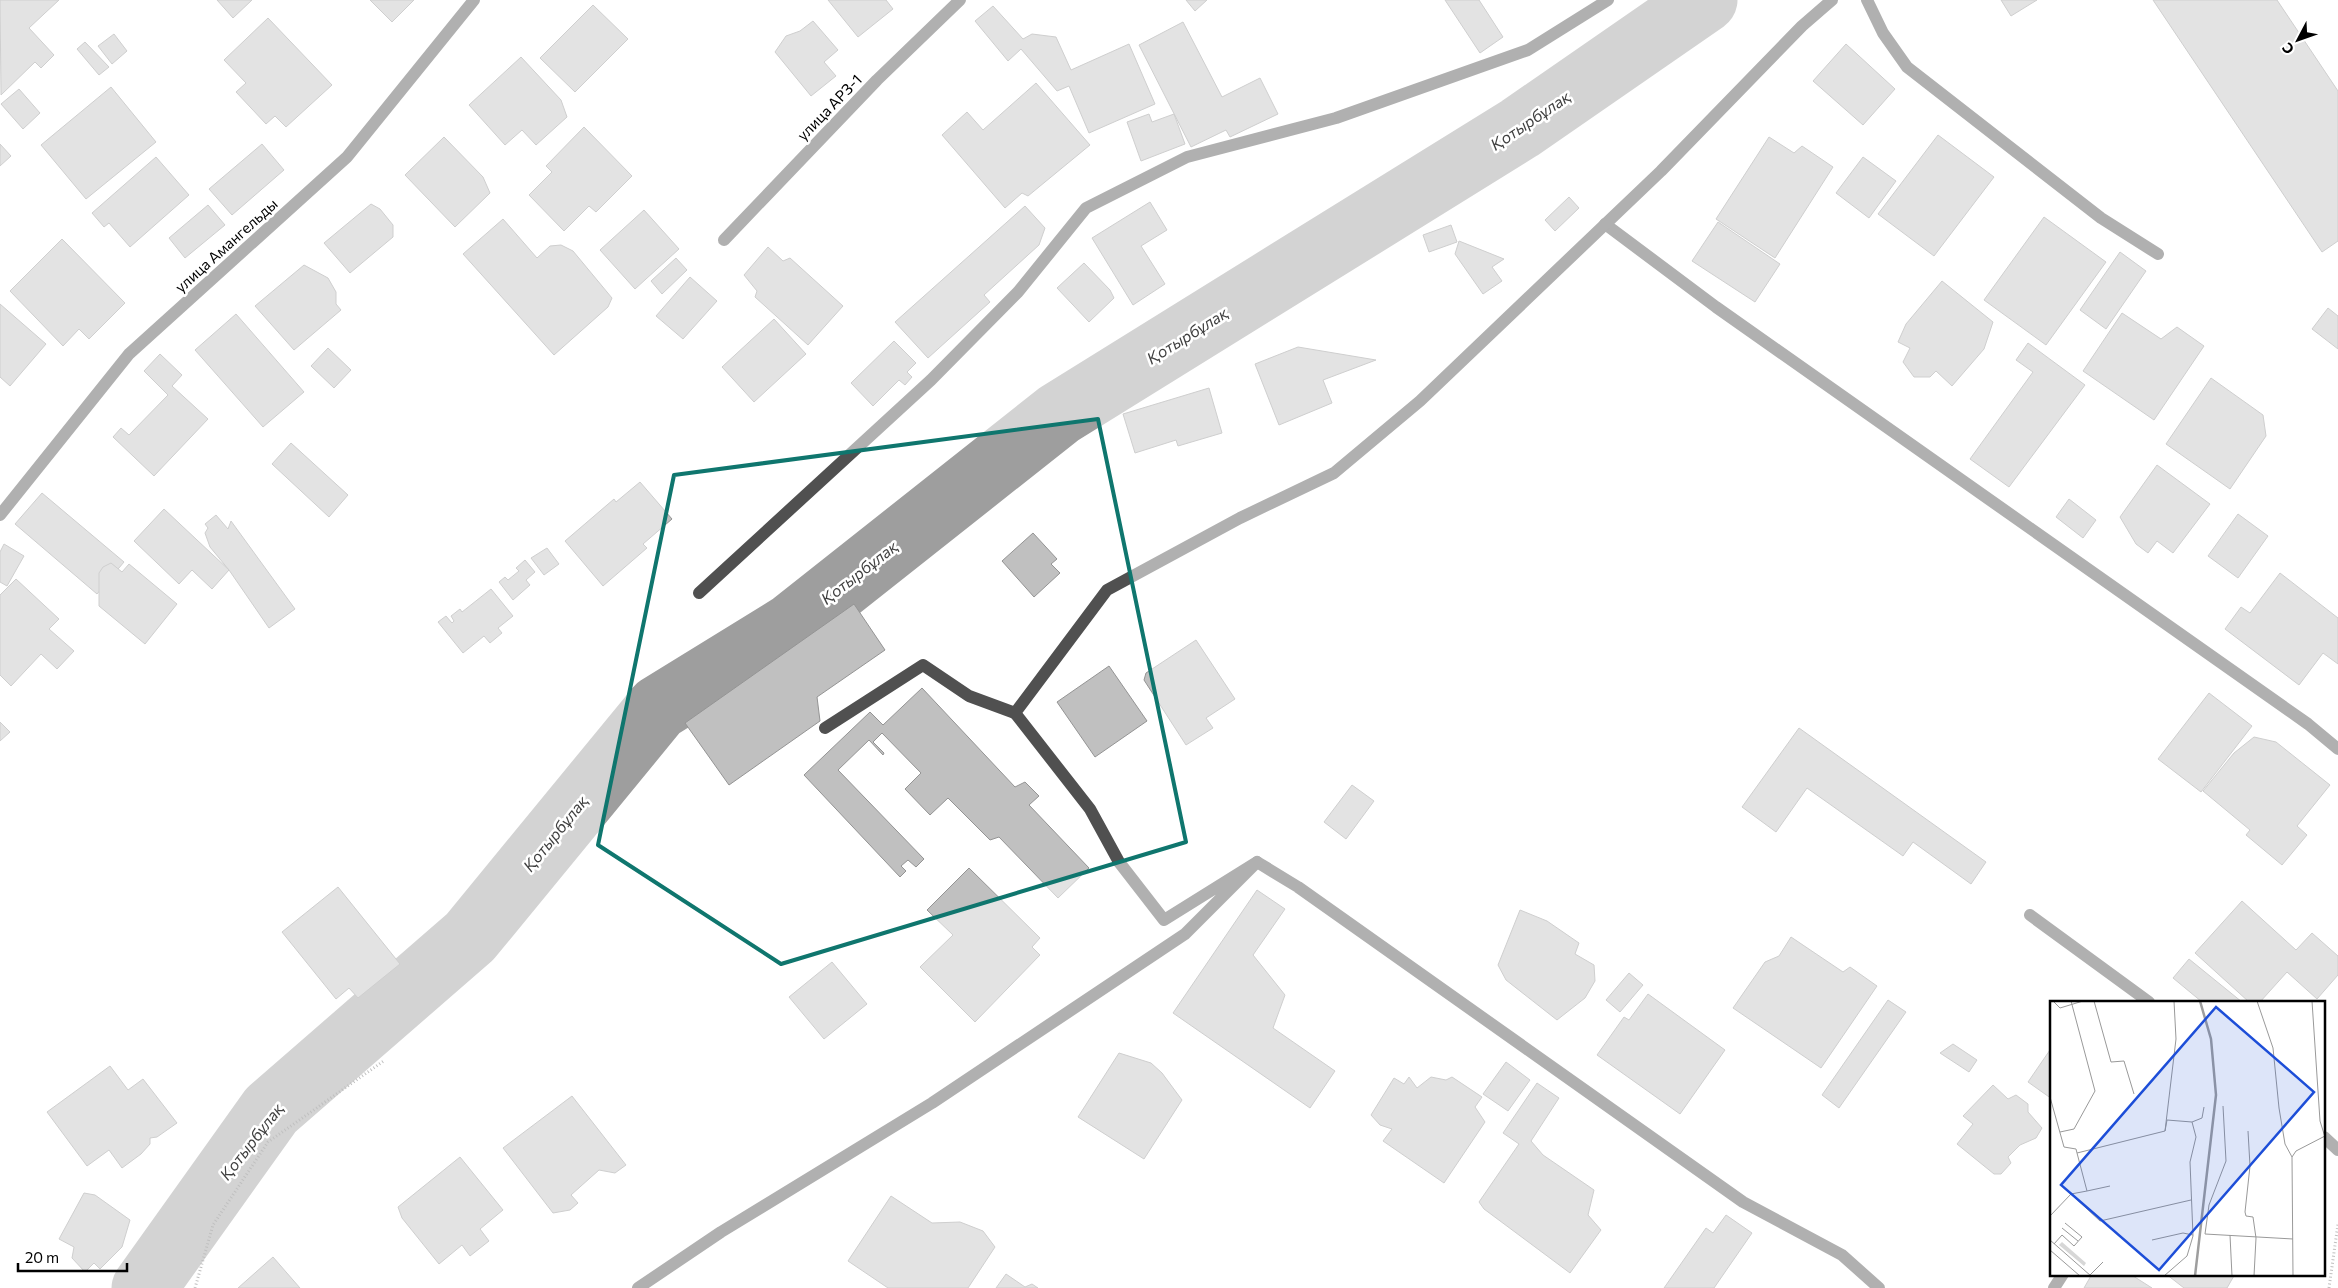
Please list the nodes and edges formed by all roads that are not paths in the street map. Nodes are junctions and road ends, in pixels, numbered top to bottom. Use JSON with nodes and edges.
{"nodes":[{"id":1,"x":474,"y":0,"type":"edge"},
{"id":2,"x":960,"y":0,"type":"edge"},
{"id":3,"x":1608,"y":0,"type":"edge"},
{"id":4,"x":1832,"y":0,"type":"edge"},
{"id":5,"x":1867,"y":0,"type":"edge"},
{"id":6,"x":1605,"y":224,"type":"junction"},
{"id":7,"x":724,"y":240,"type":"dead end"},
{"id":8,"x":2158,"y":254,"type":"dead end"},
{"id":9,"x":0,"y":516,"type":"edge"},
{"id":10,"x":699,"y":593,"type":"dead end"},
{"id":11,"x":1015,"y":713,"type":"junction"},
{"id":12,"x":826,"y":728,"type":"dead end"},
{"id":13,"x":2338,"y":749,"type":"edge"},
{"id":14,"x":1257,"y":862,"type":"junction"},
{"id":15,"x":2030,"y":916,"type":"dead end"},
{"id":16,"x":2148,"y":1001,"type":"edge"},
{"id":17,"x":2326,"y":1139,"type":"edge"},
{"id":18,"x":2338,"y":1150,"type":"edge"},
{"id":19,"x":2062,"y":1276,"type":"edge"},
{"id":20,"x":638,"y":1288,"type":"edge"},
{"id":21,"x":1879,"y":1288,"type":"edge"},
{"id":22,"x":2054,"y":1288,"type":"edge"}],
"edges":[{"from":1,"to":9,"type":"street","name":"улица Амангельды"},
{"from":2,"to":7,"type":"street","name":"улица АРЗ-1"},
{"from":3,"to":10,"type":"street"},
{"from":4,"to":6,"type":"street"},
{"from":5,"to":8,"type":"street"},
{"from":6,"to":11,"type":"street"},
{"from":6,"to":13,"type":"street"},
{"from":11,"to":12,"type":"street"},
{"from":11,"to":14,"type":"street"},
{"from":14,"to":20,"type":"street"},
{"from":14,"to":21,"type":"street"},
{"from":15,"to":16,"type":"street"},
{"from":17,"to":18,"type":"street"},
{"from":19,"to":22,"type":"street"}]}
